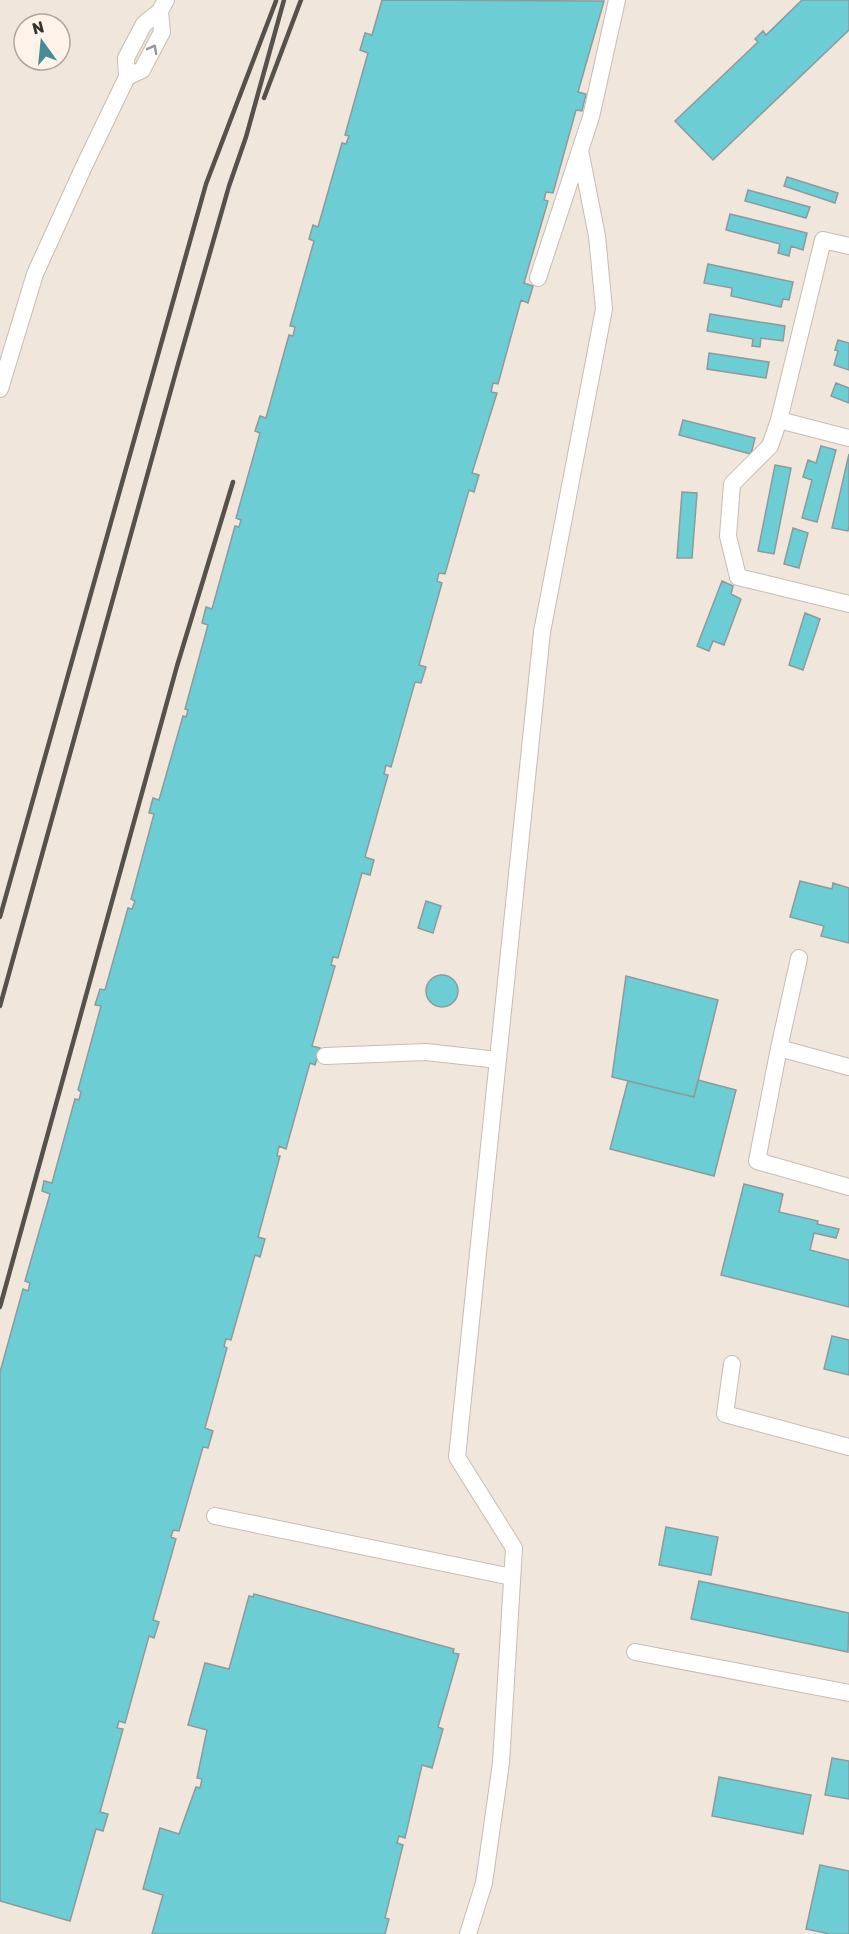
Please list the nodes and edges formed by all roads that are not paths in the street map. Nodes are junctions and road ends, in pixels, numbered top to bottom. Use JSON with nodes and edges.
{"nodes":[{"id":1,"x":617,"y":0,"type":"edge"},
{"id":2,"x":163,"y":6,"type":"edge"},
{"id":3,"x":580,"y":150,"type":"junction"},
{"id":4,"x":849,"y":246,"type":"edge"},
{"id":5,"x":538,"y":278,"type":"dead end"},
{"id":6,"x":0,"y":389,"type":"edge"},
{"id":7,"x":779,"y":420,"type":"junction"},
{"id":8,"x":849,"y":438,"type":"edge"},
{"id":9,"x":849,"y":604,"type":"edge"},
{"id":10,"x":800,"y":958,"type":"dead end"},
{"id":11,"x":779,"y":1048,"type":"junction"},
{"id":12,"x":325,"y":1056,"type":"dead end"},
{"id":13,"x":498,"y":1060,"type":"junction"},
{"id":14,"x":849,"y":1067,"type":"edge"},
{"id":15,"x":849,"y":1187,"type":"edge"},
{"id":16,"x":732,"y":1364,"type":"dead end"},
{"id":17,"x":849,"y":1447,"type":"edge"},
{"id":18,"x":215,"y":1516,"type":"dead end"},
{"id":19,"x":512,"y":1577,"type":"junction"},
{"id":20,"x":635,"y":1652,"type":"dead end"},
{"id":21,"x":849,"y":1693,"type":"edge"},
{"id":22,"x":468,"y":1934,"type":"edge"}],
"edges":[{"from":1,"to":3,"type":"lane"},
{"from":2,"to":6,"type":"lane"},
{"from":3,"to":5,"type":"lane"},
{"from":3,"to":13,"type":"lane"},
{"from":4,"to":7,"type":"lane"},
{"from":7,"to":8,"type":"lane"},
{"from":7,"to":9,"type":"lane"},
{"from":10,"to":11,"type":"lane"},
{"from":11,"to":14,"type":"lane"},
{"from":11,"to":15,"type":"lane"},
{"from":12,"to":13,"type":"lane"},
{"from":13,"to":19,"type":"lane"},
{"from":16,"to":17,"type":"lane"},
{"from":18,"to":19,"type":"lane"},
{"from":19,"to":22,"type":"lane"},
{"from":20,"to":21,"type":"lane"}]}
